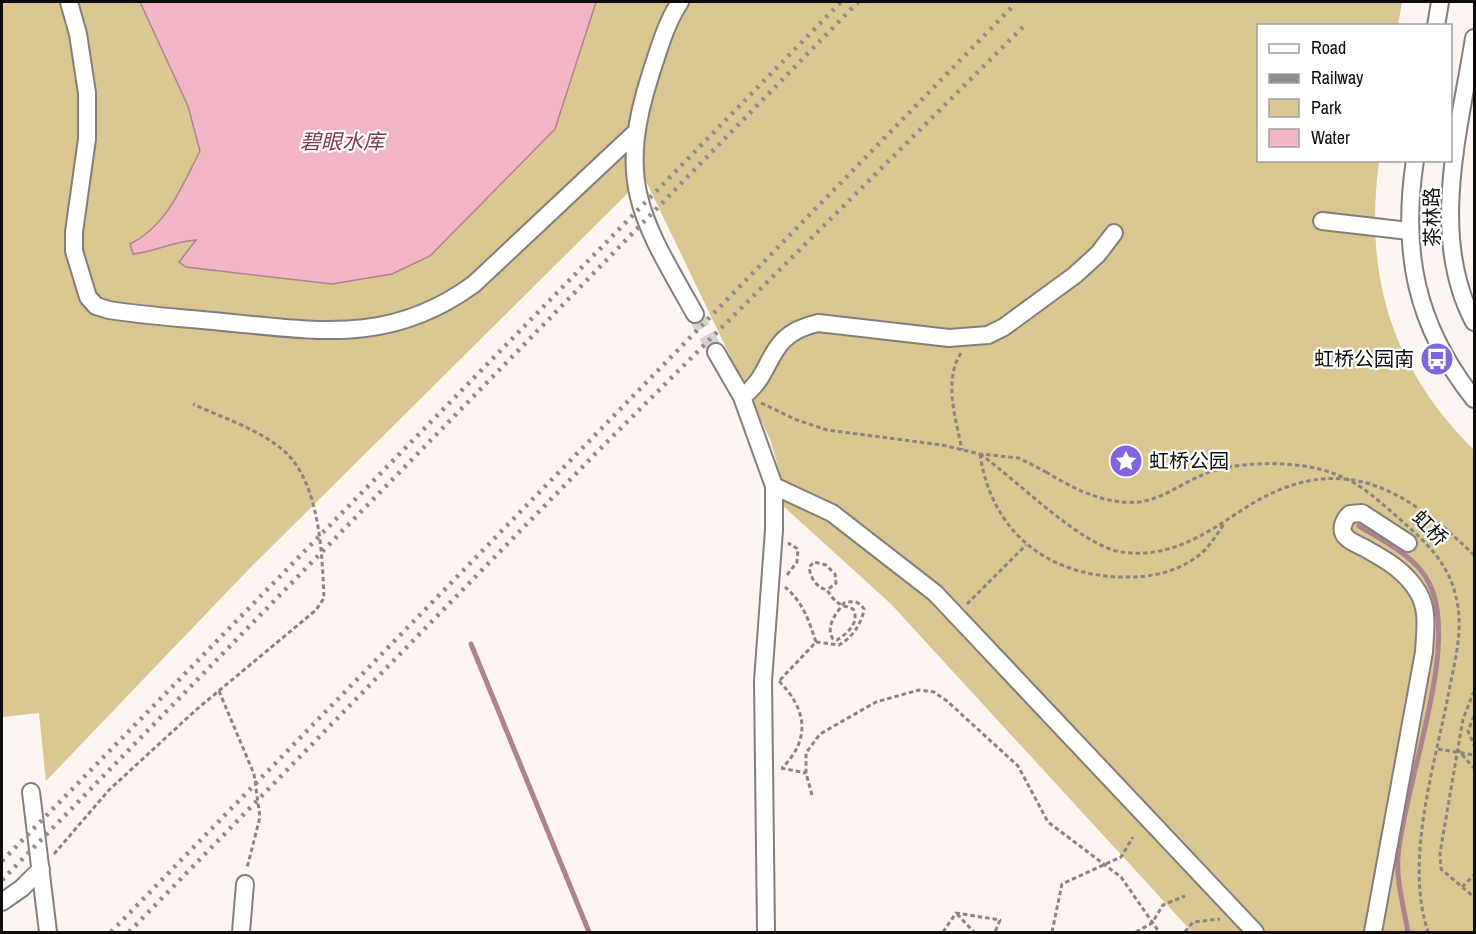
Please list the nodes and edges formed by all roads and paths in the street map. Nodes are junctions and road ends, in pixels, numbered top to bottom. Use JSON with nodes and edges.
{"nodes":[{"id":1,"x":69,"y":2,"type":"edge"},
{"id":2,"x":680,"y":2,"type":"edge"},
{"id":3,"x":1440,"y":2,"type":"edge"},
{"id":4,"x":1436,"y":24,"type":"edge"},
{"id":5,"x":1474,"y":38,"type":"edge"},
{"id":6,"x":637,"y":131,"type":"junction"},
{"id":7,"x":1415,"y":162,"type":"edge"},
{"id":8,"x":1322,"y":220,"type":"dead end"},
{"id":9,"x":1409,"y":231,"type":"junction"},
{"id":10,"x":1114,"y":233,"type":"dead end"},
{"id":11,"x":695,"y":314,"type":"tunnel mouth"},
{"id":12,"x":1474,"y":322,"type":"edge"},
{"id":13,"x":973,"y":337,"type":"junction"},
{"id":14,"x":716,"y":352,"type":"tunnel mouth"},
{"id":15,"x":742,"y":397,"type":"junction"},
{"id":16,"x":1474,"y":399,"type":"edge"},
{"id":17,"x":193,"y":404,"type":"dead end"},
{"id":18,"x":962,"y":450,"type":"junction"},
{"id":19,"x":980,"y":454,"type":"junction"},
{"id":20,"x":774,"y":486,"type":"junction"},
{"id":21,"x":1227,"y":520,"type":"junction"},
{"id":22,"x":1408,"y":543,"type":"dead end"},
{"id":23,"x":1026,"y":545,"type":"junction"},
{"id":24,"x":1474,"y":555,"type":"edge"},
{"id":25,"x":771,"y":582,"type":"junction"},
{"id":26,"x":827,"y":590,"type":"junction"},
{"id":27,"x":841,"y":607,"type":"junction"},
{"id":28,"x":957,"y":614,"type":"junction"},
{"id":29,"x":816,"y":642,"type":"junction"},
{"id":30,"x":771,"y":681,"type":"junction"},
{"id":31,"x":219,"y":691,"type":"junction"},
{"id":32,"x":1474,"y":692,"type":"edge"},
{"id":33,"x":1474,"y":717,"type":"edge"},
{"id":34,"x":1474,"y":744,"type":"edge"},
{"id":35,"x":1438,"y":749,"type":"junction"},
{"id":36,"x":1457,"y":749,"type":"junction"},
{"id":37,"x":1474,"y":755,"type":"edge"},
{"id":38,"x":773,"y":766,"type":"junction"},
{"id":39,"x":1474,"y":768,"type":"edge"},
{"id":40,"x":806,"y":773,"type":"junction"},
{"id":41,"x":31,"y":792,"type":"dead end"},
{"id":42,"x":812,"y":795,"type":"dead end"},
{"id":43,"x":1132,"y":837,"type":"dead end"},
{"id":44,"x":1104,"y":863,"type":"junction"},
{"id":45,"x":41,"y":869,"type":"junction"},
{"id":46,"x":1474,"y":875,"type":"edge"},
{"id":47,"x":245,"y":884,"type":"joint"},
{"id":48,"x":1462,"y":887,"type":"junction"},
{"id":49,"x":1185,"y":896,"type":"dead end"},
{"id":50,"x":1474,"y":897,"type":"edge"},
{"id":51,"x":2,"y":902,"type":"edge"},
{"id":52,"x":1233,"y":909,"type":"junction"},
{"id":53,"x":956,"y":914,"type":"junction"},
{"id":54,"x":1152,"y":923,"type":"junction"},
{"id":55,"x":48,"y":933,"type":"edge"},
{"id":56,"x":241,"y":933,"type":"edge"},
{"id":57,"x":766,"y":933,"type":"edge"},
{"id":58,"x":942,"y":933,"type":"edge"},
{"id":59,"x":974,"y":933,"type":"edge"},
{"id":60,"x":995,"y":933,"type":"edge"},
{"id":61,"x":1052,"y":933,"type":"edge"},
{"id":62,"x":1136,"y":933,"type":"edge"},
{"id":63,"x":1159,"y":933,"type":"edge"},
{"id":64,"x":1185,"y":933,"type":"edge"},
{"id":65,"x":1255,"y":933,"type":"edge"},
{"id":66,"x":1373,"y":933,"type":"edge"},
{"id":67,"x":1428,"y":933,"type":"edge"}],
"edges":[{"from":1,"to":6,"type":"street"},
{"from":2,"to":6,"type":"street"},
{"from":3,"to":4,"type":"street"},
{"from":5,"to":12,"type":"street","name":"茶林路"},
{"from":6,"to":11,"type":"street"},
{"from":7,"to":9,"type":"street","name":"茶林路"},
{"from":8,"to":9,"type":"street"},
{"from":9,"to":16,"type":"street","name":"茶林路"},
{"from":10,"to":13,"type":"street"},
{"from":13,"to":15,"type":"street"},
{"from":13,"to":18,"type":"path"},
{"from":14,"to":15,"type":"street"},
{"from":15,"to":18,"type":"path","name":"虹桥"},
{"from":15,"to":20,"type":"street"},
{"from":17,"to":31,"type":"path"},
{"from":18,"to":19,"type":"path","name":"虹桥"},
{"from":19,"to":21,"type":"path"},
{"from":19,"to":23,"type":"path"},
{"from":19,"to":35,"type":"path","name":"虹桥","bridge":true},
{"from":20,"to":25,"type":"street"},
{"from":20,"to":28,"type":"street"},
{"from":21,"to":23,"type":"path"},
{"from":21,"to":24,"type":"path"},
{"from":22,"to":66,"type":"street"},
{"from":23,"to":28,"type":"path"},
{"from":25,"to":29,"type":"path"},
{"from":25,"to":30,"type":"street"},
{"from":26,"to":26,"type":"path"},
{"from":26,"to":27,"type":"path"},
{"from":27,"to":27,"type":"path"},
{"from":27,"to":29,"type":"path"},
{"from":28,"to":52,"type":"street"},
{"from":29,"to":30,"type":"path"},
{"from":30,"to":38,"type":"street"},
{"from":30,"to":38,"type":"path"},
{"from":31,"to":45,"type":"path"},
{"from":31,"to":47,"type":"path"},
{"from":32,"to":36,"type":"path"},
{"from":33,"to":34,"type":"path"},
{"from":35,"to":37,"type":"path","bridge":true},
{"from":35,"to":67,"type":"path","name":"虹桥","bridge":true},
{"from":36,"to":39,"type":"path"},
{"from":36,"to":48,"type":"path"},
{"from":38,"to":40,"type":"path"},
{"from":38,"to":57,"type":"street"},
{"from":40,"to":42,"type":"path"},
{"from":40,"to":44,"type":"path"},
{"from":41,"to":45,"type":"street"},
{"from":43,"to":44,"type":"path"},
{"from":44,"to":54,"type":"path"},
{"from":44,"to":61,"type":"path"},
{"from":45,"to":51,"type":"street"},
{"from":45,"to":55,"type":"street"},
{"from":46,"to":48,"type":"path"},
{"from":47,"to":56,"type":"street"},
{"from":48,"to":50,"type":"path"},
{"from":49,"to":54,"type":"path"},
{"from":52,"to":64,"type":"path"},
{"from":52,"to":65,"type":"street"},
{"from":53,"to":58,"type":"path"},
{"from":53,"to":59,"type":"path"},
{"from":53,"to":60,"type":"path"},
{"from":54,"to":62,"type":"path"},
{"from":54,"to":63,"type":"path"}]}
